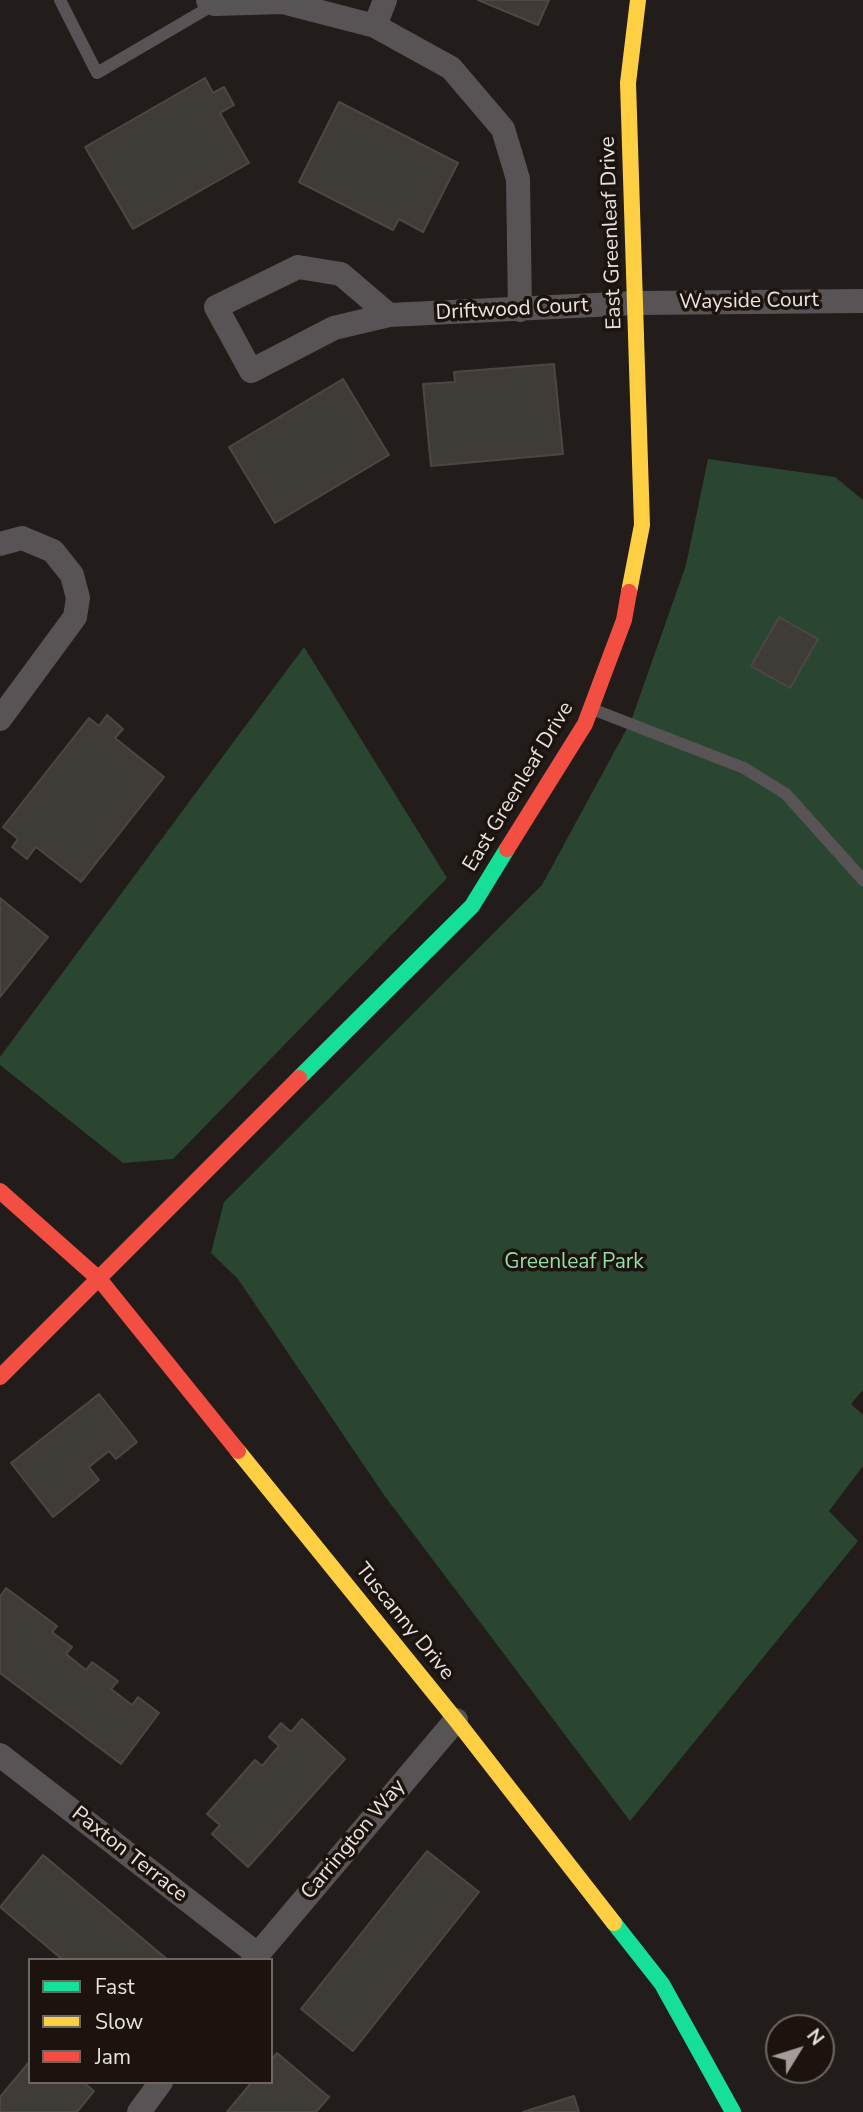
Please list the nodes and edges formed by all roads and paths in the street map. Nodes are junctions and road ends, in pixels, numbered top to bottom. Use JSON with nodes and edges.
{"nodes":[{"id":1,"x":60,"y":0,"type":"edge"},
{"id":2,"x":385,"y":0,"type":"edge"},
{"id":3,"x":638,"y":0,"type":"edge"},
{"id":4,"x":212,"y":2,"type":"edge"},
{"id":5,"x":375,"y":26,"type":"junction"},
{"id":6,"x":863,"y":301,"type":"edge"},
{"id":7,"x":636,"y":303,"type":"junction"},
{"id":8,"x":520,"y":310,"type":"junction"},
{"id":9,"x":389,"y":315,"type":"junction"},
{"id":10,"x":0,"y":544,"type":"edge"},
{"id":11,"x":591,"y":708,"type":"junction"},
{"id":12,"x":0,"y":719,"type":"edge"},
{"id":13,"x":863,"y":880,"type":"edge"},
{"id":14,"x":0,"y":1191,"type":"edge"},
{"id":15,"x":100,"y":1280,"type":"junction"},
{"id":16,"x":0,"y":1377,"type":"edge"},
{"id":17,"x":456,"y":1720,"type":"junction"},
{"id":18,"x":0,"y":1755,"type":"edge"},
{"id":19,"x":255,"y":1957,"type":"edge"},
{"id":20,"x":160,"y":2084,"type":"edge"},
{"id":21,"x":139,"y":2112,"type":"edge"},
{"id":22,"x":733,"y":2112,"type":"edge"}],
"edges":[{"from":1,"to":4,"type":"lane"},
{"from":2,"to":5,"type":"street"},
{"from":3,"to":7,"type":"street","name":"East Greenleaf Drive"},
{"from":4,"to":5,"type":"street"},
{"from":5,"to":8,"type":"street"},
{"from":6,"to":7,"type":"street","name":"Wayside Court"},
{"from":7,"to":8,"type":"street","name":"Driftwood Court"},
{"from":7,"to":11,"type":"street","name":"East Greenleaf Drive"},
{"from":8,"to":9,"type":"street","name":"Driftwood Court"},
{"from":9,"to":9,"type":"street","name":"Driftwood Court"},
{"from":10,"to":12,"type":"street"},
{"from":11,"to":13,"type":"lane"},
{"from":11,"to":15,"type":"street","name":"East Greenleaf Drive"},
{"from":14,"to":15,"type":"street","name":"Tuscanny Drive"},
{"from":15,"to":16,"type":"street"},
{"from":15,"to":17,"type":"street","name":"Tuscanny Drive"},
{"from":17,"to":19,"type":"street","name":"Carrington Way"},
{"from":17,"to":22,"type":"street","name":"Tuscanny Drive"},
{"from":18,"to":19,"type":"street","name":"Paxton Terrace"},
{"from":20,"to":21,"type":"street"}]}
